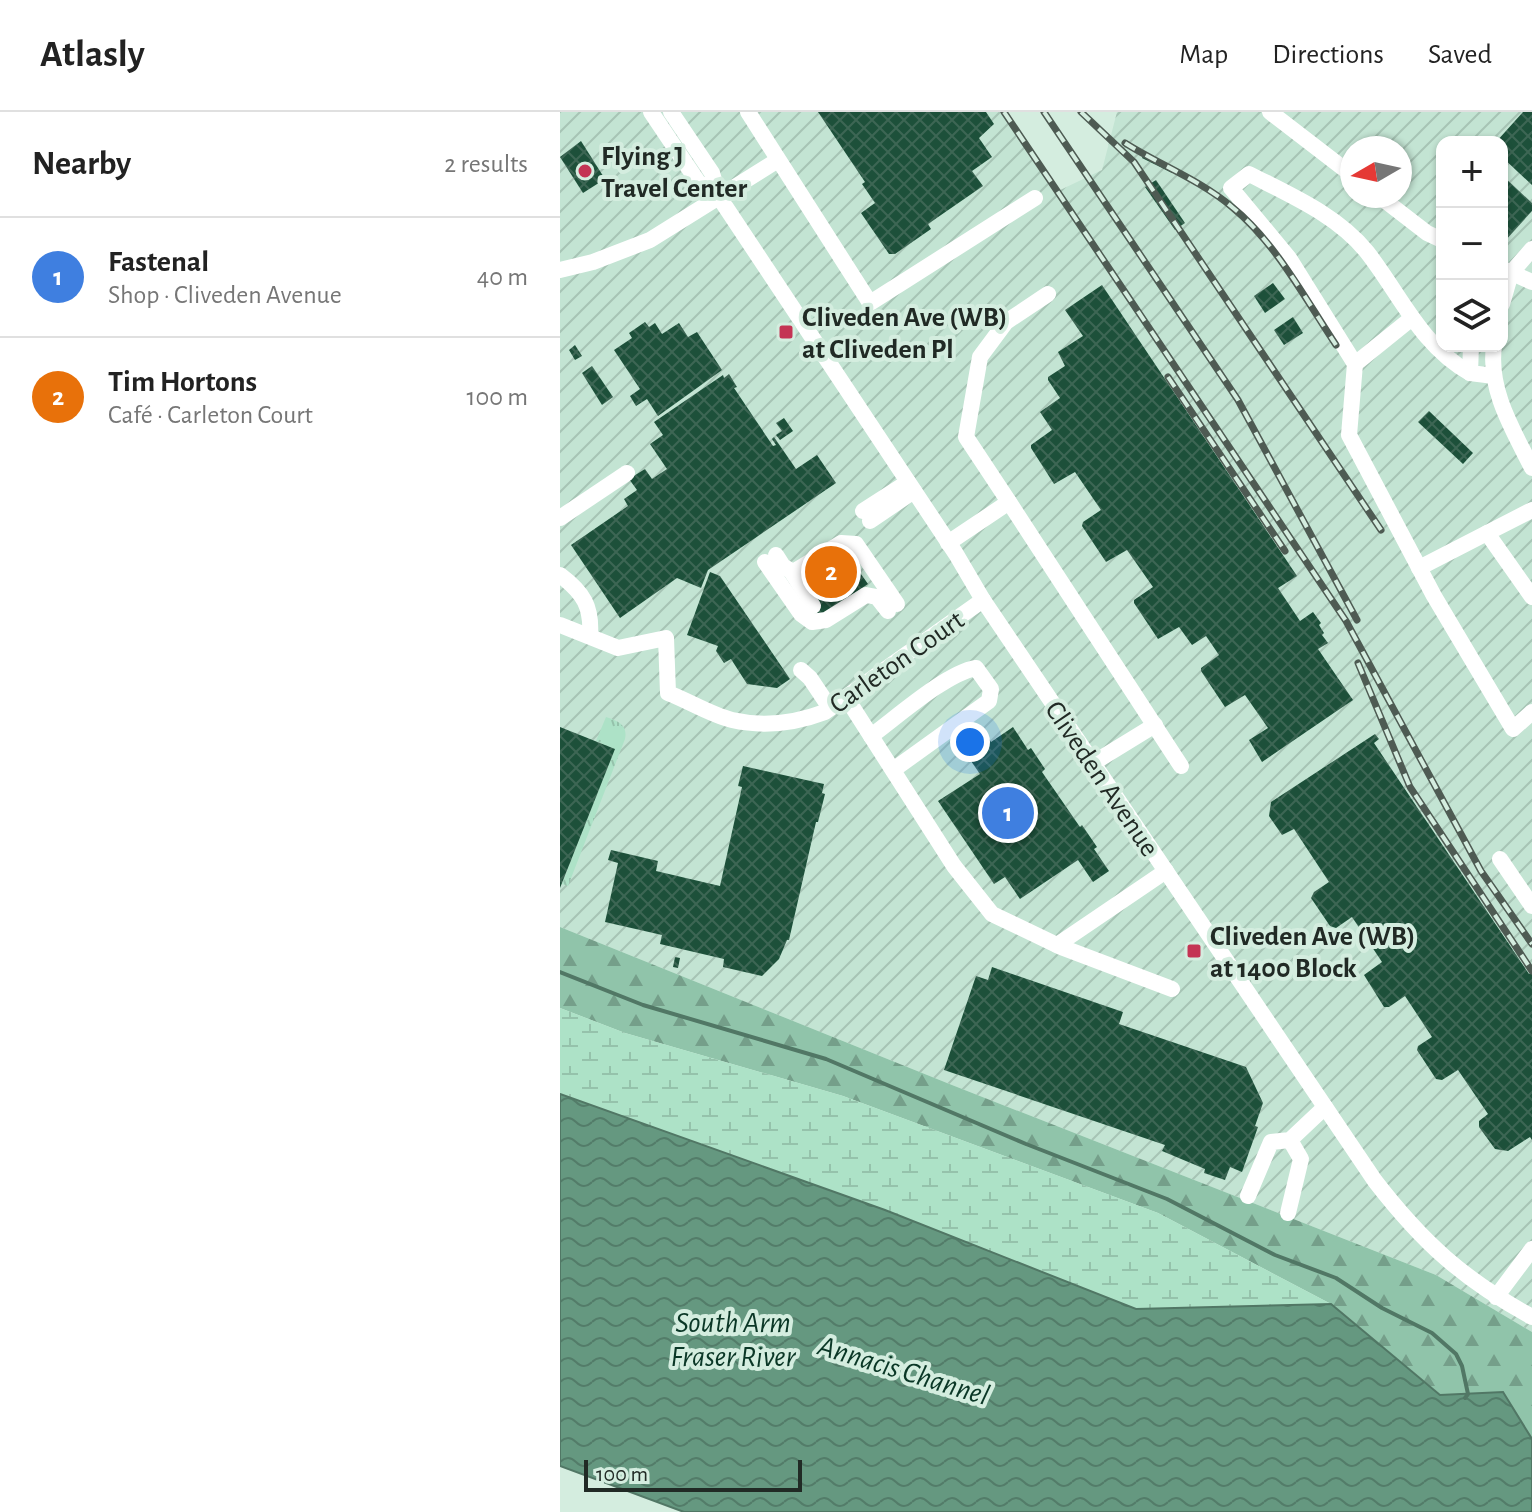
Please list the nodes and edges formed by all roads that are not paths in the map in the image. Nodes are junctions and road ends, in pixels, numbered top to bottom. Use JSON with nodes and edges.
{"nodes":[{"id":1,"x":651,"y":112,"type":"edge"},
{"id":2,"x":671,"y":112,"type":"edge"},
{"id":3,"x":748,"y":112,"type":"edge"},
{"id":4,"x":1270,"y":112,"type":"edge"},
{"id":5,"x":778,"y":160,"type":"junction"},
{"id":6,"x":1340,"y":166,"type":"edge"},
{"id":7,"x":719,"y":197,"type":"junction"},
{"id":8,"x":1035,"y":198,"type":"dead end"},
{"id":9,"x":1395,"y":208,"type":"edge"},
{"id":10,"x":1436,"y":237,"type":"edge"},
{"id":11,"x":1532,"y":249,"type":"edge"},
{"id":12,"x":1508,"y":269,"type":"edge"},
{"id":13,"x":560,"y":270,"type":"edge"},
{"id":14,"x":1508,"y":272,"type":"edge"},
{"id":15,"x":1532,"y":282,"type":"edge"},
{"id":16,"x":1048,"y":294,"type":"dead end"},
{"id":17,"x":1412,"y":318,"type":"junction"},
{"id":18,"x":1460,"y":352,"type":"edge"},
{"id":19,"x":1469,"y":352,"type":"edge"},
{"id":20,"x":1494,"y":352,"type":"edge"},
{"id":21,"x":1355,"y":364,"type":"junction"},
{"id":22,"x":1464,"y":370,"type":"junction"},
{"id":23,"x":1494,"y":376,"type":"junction"},
{"id":24,"x":1532,"y":468,"type":"edge"},
{"id":25,"x":627,"y":473,"type":"dead end"},
{"id":26,"x":911,"y":487,"type":"junction"},
{"id":27,"x":1009,"y":502,"type":"junction"},
{"id":28,"x":1532,"y":510,"type":"edge"},
{"id":29,"x":866,"y":516,"type":"dead end"},
{"id":30,"x":560,"y":518,"type":"edge"},
{"id":31,"x":1487,"y":533,"type":"junction"},
{"id":32,"x":948,"y":543,"type":"junction"},
{"id":33,"x":1419,"y":568,"type":"junction"},
{"id":34,"x":791,"y":571,"type":"junction"},
{"id":35,"x":560,"y":575,"type":"edge"},
{"id":36,"x":1532,"y":597,"type":"edge"},
{"id":37,"x":983,"y":600,"type":"junction"},
{"id":38,"x":813,"y":606,"type":"dead end"},
{"id":39,"x":560,"y":625,"type":"edge"},
{"id":40,"x":590,"y":636,"type":"junction"},
{"id":41,"x":801,"y":670,"type":"dead end"},
{"id":42,"x":846,"y":697,"type":"junction"},
{"id":43,"x":830,"y":708,"type":"junction"},
{"id":44,"x":1532,"y":712,"type":"edge"},
{"id":45,"x":1155,"y":725,"type":"junction"},
{"id":46,"x":871,"y":736,"type":"junction"},
{"id":47,"x":1093,"y":763,"type":"junction"},
{"id":48,"x":1181,"y":766,"type":"dead end"},
{"id":49,"x":893,"y":770,"type":"junction"},
{"id":50,"x":1500,"y":859,"type":"dead end"},
{"id":51,"x":1166,"y":871,"type":"junction"},
{"id":52,"x":1532,"y":906,"type":"edge"},
{"id":53,"x":1057,"y":945,"type":"junction"},
{"id":54,"x":1172,"y":989,"type":"dead end"},
{"id":55,"x":1325,"y":1107,"type":"junction"},
{"id":56,"x":1290,"y":1140,"type":"junction"},
{"id":57,"x":1248,"y":1196,"type":"dead end"},
{"id":58,"x":1288,"y":1213,"type":"dead end"},
{"id":59,"x":1532,"y":1249,"type":"edge"},
{"id":60,"x":1496,"y":1297,"type":"junction"},
{"id":61,"x":1532,"y":1317,"type":"edge"}],
"edges":[{"from":1,"to":7,"type":"street","name":"Cliveden Avenue"},
{"from":2,"to":7,"type":"street","name":"Cliveden Avenue"},
{"from":3,"to":5,"type":"street"},
{"from":4,"to":6,"type":"street"},
{"from":5,"to":7,"type":"street"},
{"from":5,"to":8,"type":"street"},
{"from":7,"to":13,"type":"street"},
{"from":7,"to":26,"type":"street","name":"Cliveden Avenue"},
{"from":9,"to":10,"type":"street"},
{"from":11,"to":12,"type":"street"},
{"from":14,"to":15,"type":"street"},
{"from":16,"to":27,"type":"street"},
{"from":17,"to":21,"type":"street"},
{"from":17,"to":21,"type":"street"},
{"from":17,"to":22,"type":"street"},
{"from":18,"to":22,"type":"street"},
{"from":19,"to":22,"type":"street"},
{"from":20,"to":23,"type":"street"},
{"from":21,"to":33,"type":"street"},
{"from":22,"to":23,"type":"street"},
{"from":23,"to":24,"type":"street"},
{"from":25,"to":30,"type":"street"},
{"from":26,"to":29,"type":"street"},
{"from":26,"to":32,"type":"street","name":"Cliveden Avenue"},
{"from":27,"to":32,"type":"street"},
{"from":27,"to":45,"type":"street"},
{"from":28,"to":31,"type":"street"},
{"from":31,"to":33,"type":"street"},
{"from":31,"to":36,"type":"street"},
{"from":32,"to":37,"type":"street","name":"Cliveden Avenue"},
{"from":33,"to":44,"type":"street"},
{"from":34,"to":34,"type":"street"},
{"from":34,"to":38,"type":"street"},
{"from":35,"to":40,"type":"street"},
{"from":37,"to":42,"type":"street","name":"Carleton Court"},
{"from":37,"to":47,"type":"street","name":"Cliveden Avenue"},
{"from":39,"to":40,"type":"street"},
{"from":40,"to":43,"type":"street","name":"Carleton Court"},
{"from":41,"to":43,"type":"street"},
{"from":42,"to":43,"type":"street","name":"Carleton Court"},
{"from":42,"to":46,"type":"street"},
{"from":45,"to":47,"type":"street"},
{"from":45,"to":48,"type":"street"},
{"from":46,"to":49,"type":"street"},
{"from":46,"to":49,"type":"street"},
{"from":47,"to":51,"type":"street","name":"Cliveden Avenue"},
{"from":49,"to":53,"type":"street"},
{"from":50,"to":52,"type":"street"},
{"from":51,"to":53,"type":"street"},
{"from":51,"to":55,"type":"street","name":"Cliveden Avenue"},
{"from":53,"to":54,"type":"street"},
{"from":55,"to":56,"type":"street"},
{"from":55,"to":60,"type":"street","name":"Cliveden Avenue"},
{"from":56,"to":57,"type":"street"},
{"from":56,"to":58,"type":"street"},
{"from":59,"to":60,"type":"street"},
{"from":60,"to":61,"type":"street","name":"Cliveden Avenue"}]}
